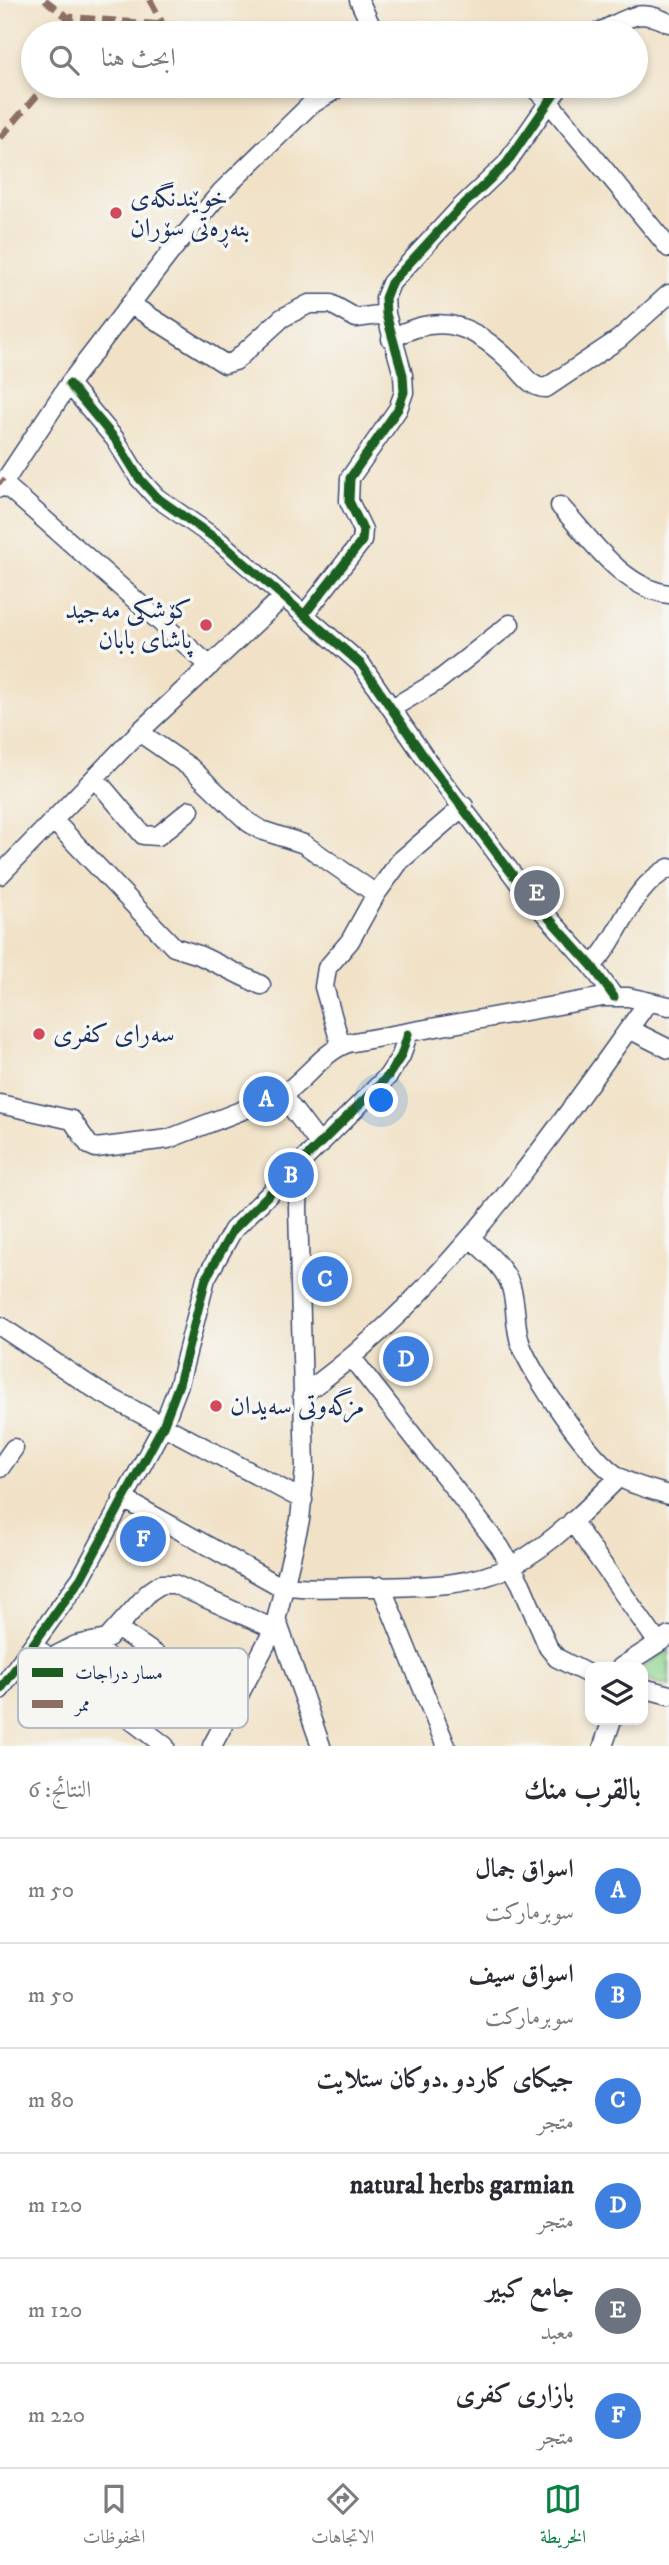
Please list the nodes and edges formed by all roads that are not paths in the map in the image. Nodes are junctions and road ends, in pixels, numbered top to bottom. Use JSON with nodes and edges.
{"nodes":[{"id":1,"x":359,"y":0,"type":"edge"},
{"id":2,"x":648,"y":0,"type":"edge"},
{"id":3,"x":634,"y":15,"type":"junction"},
{"id":4,"x":368,"y":21,"type":"edge"},
{"id":5,"x":622,"y":21,"type":"edge"},
{"id":6,"x":669,"y":23,"type":"edge"},
{"id":7,"x":322,"y":98,"type":"edge"},
{"id":8,"x":545,"y":98,"type":"edge"},
{"id":9,"x":550,"y":98,"type":"edge"},
{"id":10,"x":548,"y":101,"type":"junction"},
{"id":11,"x":669,"y":248,"type":"edge"},
{"id":12,"x":669,"y":294,"type":"edge"},
{"id":13,"x":130,"y":304,"type":"junction"},
{"id":14,"x":386,"y":314,"type":"junction"},
{"id":15,"x":391,"y":340,"type":"junction"},
{"id":16,"x":69,"y":384,"type":"junction"},
{"id":17,"x":2,"y":485,"type":"edge"},
{"id":18,"x":560,"y":506,"type":"dead end"},
{"id":19,"x":669,"y":594,"type":"edge"},
{"id":20,"x":282,"y":598,"type":"junction"},
{"id":21,"x":303,"y":615,"type":"junction"},
{"id":22,"x":510,"y":624,"type":"dead end"},
{"id":23,"x":210,"y":666,"type":"junction"},
{"id":24,"x":392,"y":708,"type":"junction"},
{"id":25,"x":139,"y":732,"type":"junction"},
{"id":26,"x":95,"y":778,"type":"junction"},
{"id":27,"x":464,"y":806,"type":"junction"},
{"id":28,"x":190,"y":810,"type":"dead end"},
{"id":29,"x":53,"y":820,"type":"junction"},
{"id":30,"x":669,"y":868,"type":"edge"},
{"id":31,"x":0,"y":875,"type":"edge"},
{"id":32,"x":376,"y":894,"type":"junction"},
{"id":33,"x":592,"y":966,"type":"junction"},
{"id":34,"x":261,"y":985,"type":"dead end"},
{"id":35,"x":614,"y":997,"type":"junction"},
{"id":36,"x":648,"y":1002,"type":"junction"},
{"id":37,"x":669,"y":1006,"type":"edge"},
{"id":38,"x":629,"y":1029,"type":"junction"},
{"id":39,"x":408,"y":1034,"type":"junction"},
{"id":40,"x":341,"y":1046,"type":"junction"},
{"id":41,"x":669,"y":1049,"type":"edge"},
{"id":42,"x":282,"y":1095,"type":"junction"},
{"id":43,"x":0,"y":1104,"type":"edge"},
{"id":44,"x":320,"y":1145,"type":"junction"},
{"id":45,"x":300,"y":1165,"type":"junction"},
{"id":46,"x":471,"y":1238,"type":"junction"},
{"id":47,"x":0,"y":1326,"type":"edge"},
{"id":48,"x":352,"y":1358,"type":"junction"},
{"id":49,"x":302,"y":1395,"type":"junction"},
{"id":50,"x":163,"y":1426,"type":"junction"},
{"id":51,"x":14,"y":1448,"type":"dead end"},
{"id":52,"x":0,"y":1468,"type":"edge"},
{"id":53,"x":619,"y":1477,"type":"junction"},
{"id":54,"x":669,"y":1495,"type":"edge"},
{"id":55,"x":122,"y":1498,"type":"junction"},
{"id":56,"x":303,"y":1500,"type":"junction"},
{"id":57,"x":572,"y":1521,"type":"junction"},
{"id":58,"x":512,"y":1566,"type":"junction"},
{"id":59,"x":286,"y":1586,"type":"junction"},
{"id":60,"x":381,"y":1586,"type":"junction"},
{"id":61,"x":276,"y":1625,"type":"junction"},
{"id":62,"x":117,"y":1628,"type":"junction"},
{"id":63,"x":664,"y":1639,"type":"edge"},
{"id":64,"x":91,"y":1644,"type":"junction"},
{"id":65,"x":34,"y":1646,"type":"joint"},
{"id":66,"x":37,"y":1648,"type":"edge"},
{"id":67,"x":70,"y":1648,"type":"edge"},
{"id":68,"x":96,"y":1648,"type":"edge"},
{"id":69,"x":143,"y":1648,"type":"edge"},
{"id":70,"x":629,"y":1662,"type":"edge"},
{"id":71,"x":18,"y":1667,"type":"edge"},
{"id":72,"x":585,"y":1672,"type":"edge"},
{"id":73,"x":248,"y":1678,"type":"edge"},
{"id":74,"x":648,"y":1689,"type":"edge"},
{"id":75,"x":0,"y":1690,"type":"edge"},
{"id":76,"x":669,"y":1695,"type":"edge"},
{"id":77,"x":610,"y":1725,"type":"edge"},
{"id":78,"x":141,"y":1728,"type":"edge"},
{"id":79,"x":222,"y":1728,"type":"edge"},
{"id":80,"x":164,"y":1746,"type":"edge"},
{"id":81,"x":212,"y":1746,"type":"edge"},
{"id":82,"x":321,"y":1746,"type":"edge"},
{"id":83,"x":446,"y":1746,"type":"edge"},
{"id":84,"x":603,"y":1746,"type":"edge"}],
"edges":[{"from":1,"to":4,"type":"street"},
{"from":2,"to":3,"type":"street"},
{"from":3,"to":5,"type":"street"},
{"from":3,"to":6,"type":"street"},
{"from":7,"to":13,"type":"street"},
{"from":8,"to":10,"type":"street"},
{"from":9,"to":10,"type":"street"},
{"from":10,"to":11,"type":"street"},
{"from":10,"to":14,"type":"street"},
{"from":12,"to":15,"type":"street"},
{"from":13,"to":14,"type":"street"},
{"from":13,"to":16,"type":"street"},
{"from":14,"to":15,"type":"street"},
{"from":15,"to":21,"type":"street"},
{"from":16,"to":17,"type":"street"},
{"from":16,"to":20,"type":"street"},
{"from":17,"to":23,"type":"street"},
{"from":18,"to":19,"type":"street"},
{"from":20,"to":21,"type":"street"},
{"from":20,"to":23,"type":"street"},
{"from":21,"to":24,"type":"street"},
{"from":22,"to":24,"type":"street"},
{"from":23,"to":25,"type":"street"},
{"from":24,"to":27,"type":"street"},
{"from":25,"to":26,"type":"street"},
{"from":25,"to":32,"type":"street"},
{"from":26,"to":28,"type":"street"},
{"from":26,"to":29,"type":"street"},
{"from":27,"to":32,"type":"street"},
{"from":27,"to":33,"type":"street"},
{"from":29,"to":31,"type":"street"},
{"from":29,"to":34,"type":"street"},
{"from":30,"to":33,"type":"street"},
{"from":32,"to":40,"type":"street"},
{"from":33,"to":35,"type":"street"},
{"from":35,"to":36,"type":"street"},
{"from":35,"to":39,"type":"street"},
{"from":36,"to":37,"type":"street"},
{"from":36,"to":38,"type":"street"},
{"from":38,"to":41,"type":"street"},
{"from":38,"to":46,"type":"street"},
{"from":39,"to":40,"type":"street"},
{"from":39,"to":44,"type":"street"},
{"from":40,"to":42,"type":"street"},
{"from":42,"to":43,"type":"street"},
{"from":42,"to":44,"type":"street"},
{"from":44,"to":45,"type":"street"},
{"from":45,"to":49,"type":"street"},
{"from":45,"to":50,"type":"street"},
{"from":46,"to":48,"type":"street"},
{"from":46,"to":53,"type":"street"},
{"from":47,"to":50,"type":"street"},
{"from":48,"to":49,"type":"street"},
{"from":48,"to":58,"type":"street"},
{"from":49,"to":56,"type":"street"},
{"from":50,"to":55,"type":"street"},
{"from":50,"to":56,"type":"street"},
{"from":51,"to":52,"type":"street"},
{"from":53,"to":54,"type":"street"},
{"from":53,"to":57,"type":"street"},
{"from":55,"to":59,"type":"street"},
{"from":55,"to":65,"type":"street"},
{"from":56,"to":59,"type":"street"},
{"from":57,"to":58,"type":"street"},
{"from":57,"to":63,"type":"street"},
{"from":58,"to":60,"type":"street"},
{"from":58,"to":72,"type":"street"},
{"from":59,"to":60,"type":"street"},
{"from":59,"to":61,"type":"street"},
{"from":60,"to":83,"type":"street"},
{"from":61,"to":62,"type":"street"},
{"from":61,"to":73,"type":"street"},
{"from":61,"to":82,"type":"street"},
{"from":62,"to":64,"type":"street"},
{"from":62,"to":69,"type":"street"},
{"from":63,"to":70,"type":"street"},
{"from":64,"to":67,"type":"street"},
{"from":64,"to":68,"type":"street"},
{"from":65,"to":66,"type":"street"},
{"from":71,"to":75,"type":"street"},
{"from":74,"to":76,"type":"street"},
{"from":77,"to":84,"type":"street"},
{"from":78,"to":80,"type":"street"},
{"from":79,"to":81,"type":"street"}]}
